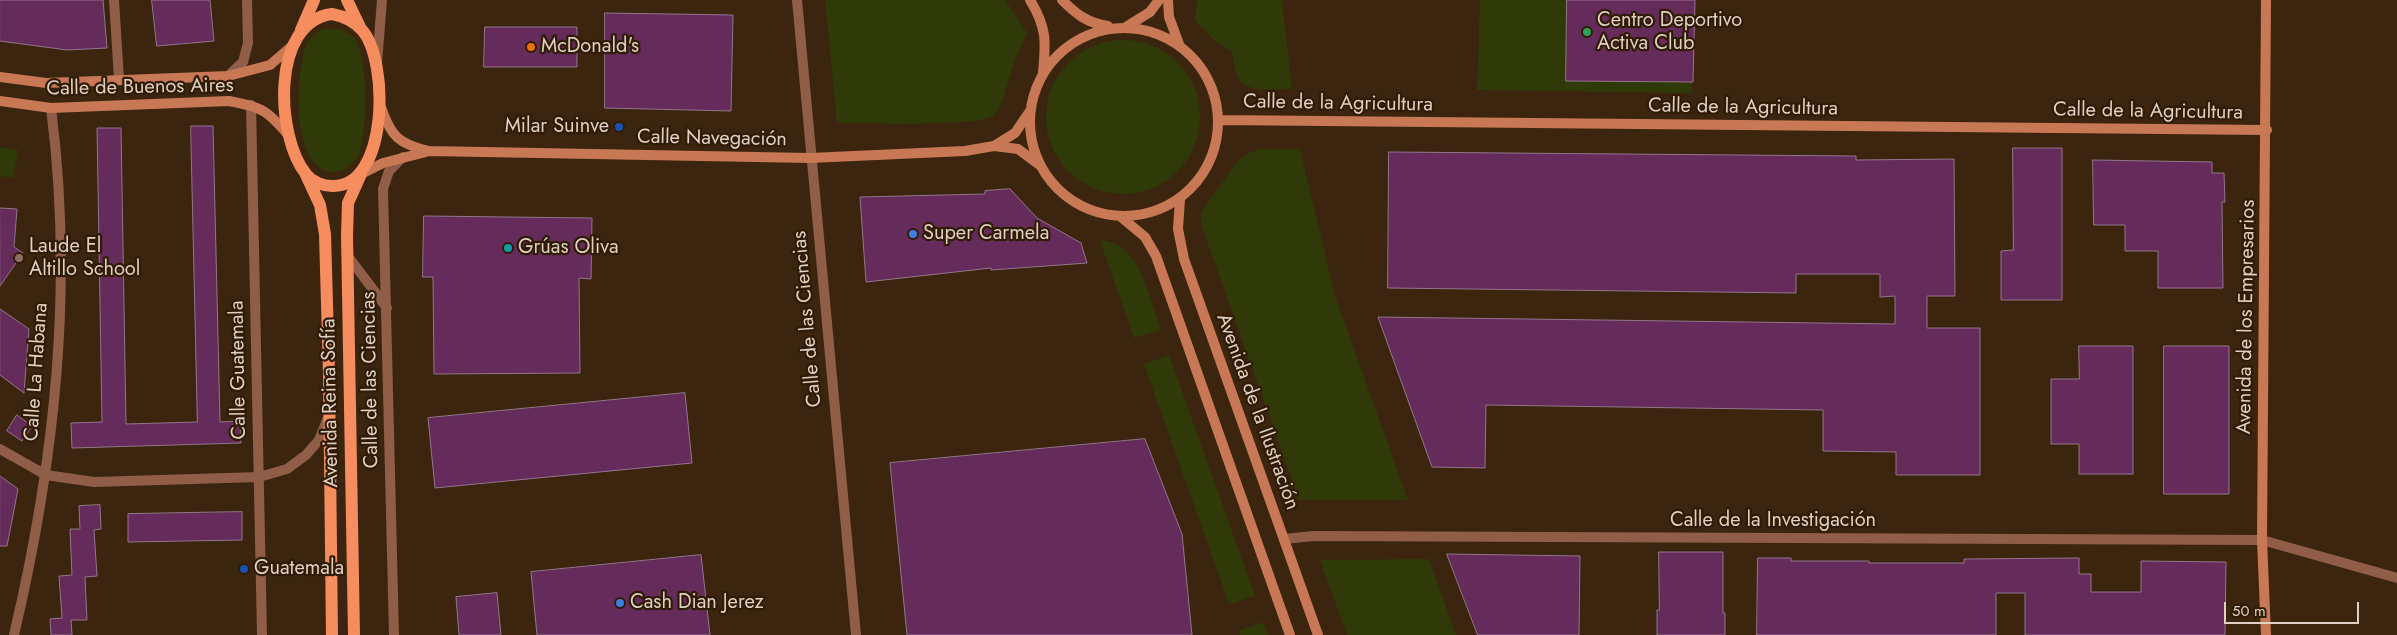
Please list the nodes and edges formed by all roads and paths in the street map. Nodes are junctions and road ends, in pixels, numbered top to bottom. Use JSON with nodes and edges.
{"nodes":[{"id":1,"x":114,"y":0,"type":"edge"},
{"id":2,"x":247,"y":0,"type":"edge"},
{"id":3,"x":314,"y":0,"type":"edge"},
{"id":4,"x":347,"y":0,"type":"edge"},
{"id":5,"x":382,"y":0,"type":"edge"},
{"id":6,"x":797,"y":0,"type":"edge"},
{"id":7,"x":1030,"y":0,"type":"edge"},
{"id":8,"x":1062,"y":0,"type":"edge"},
{"id":9,"x":1159,"y":0,"type":"edge"},
{"id":10,"x":1168,"y":0,"type":"edge"},
{"id":11,"x":2266,"y":0,"type":"edge"},
{"id":12,"x":1121,"y":28,"type":"junction"},
{"id":13,"x":362,"y":30,"type":"junction"},
{"id":14,"x":300,"y":33,"type":"junction"},
{"id":15,"x":1179,"y":44,"type":"junction"},
{"id":16,"x":292,"y":46,"type":"junction"},
{"id":17,"x":377,"y":64,"type":"junction"},
{"id":18,"x":1043,"y":74,"type":"junction"},
{"id":19,"x":228,"y":76,"type":"junction"},
{"id":20,"x":0,"y":77,"type":"edge"},
{"id":21,"x":119,"y":79,"type":"junction"},
{"id":22,"x":0,"y":101,"type":"edge"},
{"id":23,"x":379,"y":101,"type":"junction"},
{"id":24,"x":251,"y":105,"type":"junction"},
{"id":25,"x":51,"y":108,"type":"junction"},
{"id":26,"x":1031,"y":111,"type":"junction"},
{"id":27,"x":1218,"y":120,"type":"junction"},
{"id":28,"x":2267,"y":130,"type":"junction"},
{"id":29,"x":290,"y":137,"type":"junction"},
{"id":30,"x":994,"y":146,"type":"junction"},
{"id":31,"x":429,"y":151,"type":"junction"},
{"id":32,"x":402,"y":157,"type":"junction"},
{"id":33,"x":810,"y":158,"type":"junction"},
{"id":34,"x":1041,"y":166,"type":"junction"},
{"id":35,"x":361,"y":174,"type":"junction"},
{"id":36,"x":306,"y":176,"type":"junction"},
{"id":37,"x":1180,"y":199,"type":"junction"},
{"id":38,"x":1121,"y":217,"type":"junction"},
{"id":39,"x":347,"y":255,"type":"junction"},
{"id":40,"x":387,"y":308,"type":"junction"},
{"id":41,"x":329,"y":414,"type":"junction"},
{"id":42,"x":0,"y":450,"type":"edge"},
{"id":43,"x":46,"y":475,"type":"junction"},
{"id":44,"x":259,"y":477,"type":"junction"},
{"id":45,"x":1284,"y":539,"type":"junction"},
{"id":46,"x":2262,"y":540,"type":"junction"},
{"id":47,"x":2397,"y":578,"type":"edge"},
{"id":48,"x":14,"y":635,"type":"edge"},
{"id":49,"x":262,"y":635,"type":"edge"},
{"id":50,"x":332,"y":635,"type":"edge"},
{"id":51,"x":354,"y":635,"type":"edge"},
{"id":52,"x":394,"y":635,"type":"edge"},
{"id":53,"x":856,"y":635,"type":"edge"},
{"id":54,"x":1290,"y":635,"type":"edge"},
{"id":55,"x":1318,"y":635,"type":"edge"},
{"id":56,"x":2266,"y":635,"type":"edge"}],
"edges":[{"from":1,"to":21,"type":"street"},
{"from":2,"to":19,"type":"street"},
{"from":3,"to":14,"type":"main road"},
{"from":4,"to":13,"type":"main road"},
{"from":5,"to":17,"type":"street"},
{"from":6,"to":33,"type":"street","name":"Calle de las Ciencias"},
{"from":7,"to":18,"type":"street"},
{"from":8,"to":12,"type":"street"},
{"from":9,"to":12,"type":"street"},
{"from":10,"to":15,"type":"street"},
{"from":11,"to":28,"type":"street","name":"Avenida de los Empresarios"},
{"from":12,"to":15,"type":"street"},
{"from":12,"to":18,"type":"street"},
{"from":13,"to":14,"type":"main road"},
{"from":13,"to":17,"type":"main road"},
{"from":14,"to":16,"type":"main road"},
{"from":15,"to":27,"type":"street"},
{"from":16,"to":19,"type":"street","name":"Calle de Buenos Aires"},
{"from":16,"to":29,"type":"main road"},
{"from":17,"to":23,"type":"main road"},
{"from":18,"to":26,"type":"street"},
{"from":19,"to":21,"type":"street","name":"Calle de Buenos Aires"},
{"from":20,"to":21,"type":"street","name":"Calle de Buenos Aires"},
{"from":22,"to":25,"type":"street","name":"Calle de Buenos Aires"},
{"from":23,"to":31,"type":"street"},
{"from":23,"to":35,"type":"main road"},
{"from":24,"to":25,"type":"street","name":"Calle de Buenos Aires"},
{"from":24,"to":29,"type":"street","name":"Calle de Buenos Aires"},
{"from":24,"to":44,"type":"street","name":"Calle Guatemala"},
{"from":25,"to":43,"type":"street","name":"Calle La Habana"},
{"from":26,"to":30,"type":"street","name":"Calle Navegación"},
{"from":26,"to":34,"type":"street"},
{"from":27,"to":28,"type":"street","name":"Calle de la Agricultura"},
{"from":27,"to":37,"type":"street"},
{"from":28,"to":46,"type":"street","name":"Avenida de los Empresarios"},
{"from":29,"to":36,"type":"main road"},
{"from":30,"to":33,"type":"street","name":"Calle Navegación"},
{"from":30,"to":34,"type":"street","name":"Calle Navegación"},
{"from":31,"to":32,"type":"street"},
{"from":31,"to":33,"type":"street","name":"Calle Navegación"},
{"from":32,"to":35,"type":"street"},
{"from":32,"to":40,"type":"street","name":"Calle de las Ciencias"},
{"from":33,"to":53,"type":"street","name":"Calle de las Ciencias"},
{"from":34,"to":38,"type":"street"},
{"from":35,"to":36,"type":"main road"},
{"from":35,"to":39,"type":"main road","name":"Avenida Reina Sofía"},
{"from":36,"to":41,"type":"main road","name":"Avenida Reina Sofía"},
{"from":37,"to":38,"type":"street"},
{"from":37,"to":45,"type":"street","name":"Avenida de la Ilustración"},
{"from":38,"to":54,"type":"street"},
{"from":39,"to":40,"type":"street"},
{"from":39,"to":51,"type":"main road","name":"Avenida Reina Sofía"},
{"from":40,"to":52,"type":"street","name":"Calle de las Ciencias"},
{"from":41,"to":44,"type":"street"},
{"from":41,"to":50,"type":"main road","name":"Avenida Reina Sofía"},
{"from":42,"to":43,"type":"street"},
{"from":43,"to":44,"type":"street"},
{"from":43,"to":48,"type":"street","name":"Calle La Habana"},
{"from":44,"to":49,"type":"street","name":"Calle Guatemala"},
{"from":45,"to":46,"type":"street","name":"Calle de la Investigación"},
{"from":45,"to":55,"type":"street","name":"Avenida de la Ilustración"},
{"from":46,"to":47,"type":"street","name":"Calle de la Investigación"},
{"from":46,"to":56,"type":"street","name":"Avenida de los Empresarios"}]}
